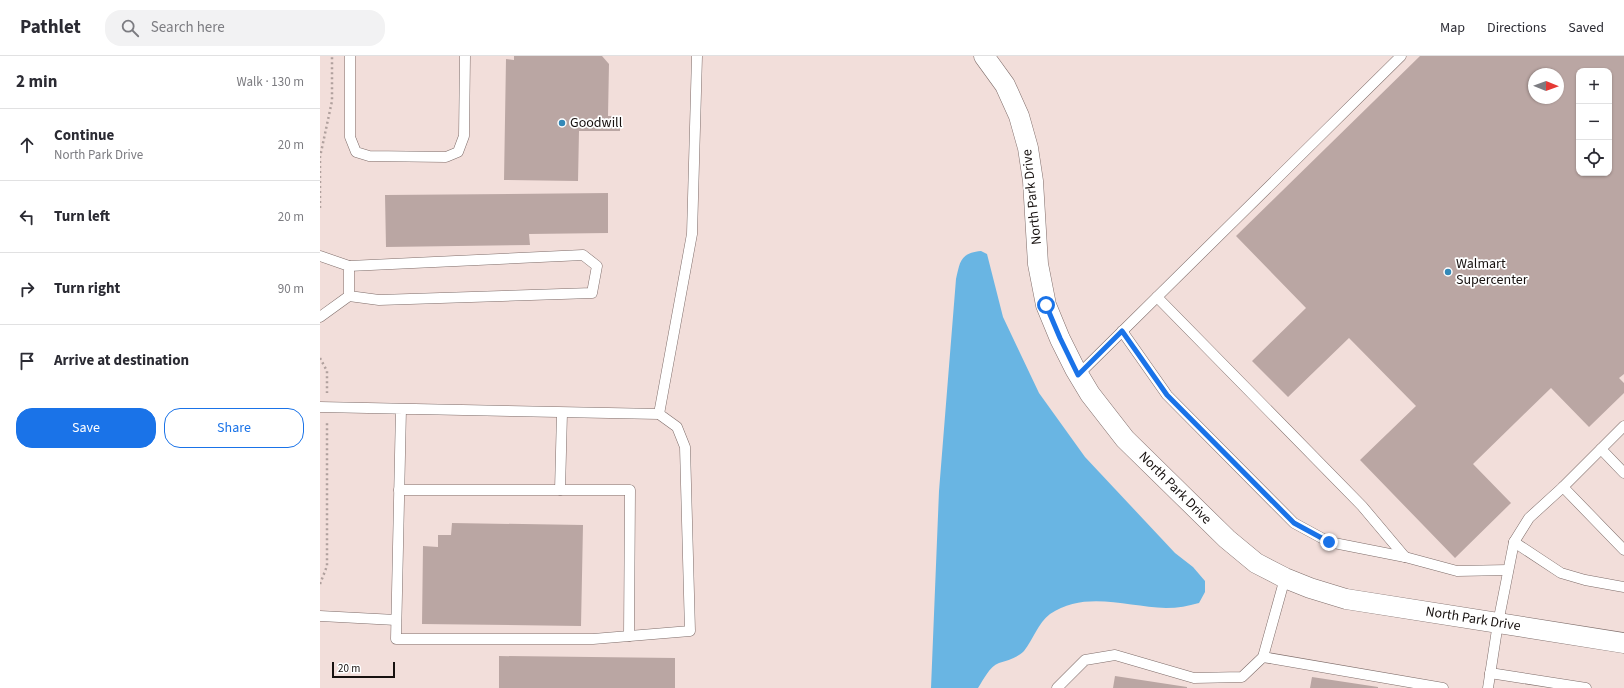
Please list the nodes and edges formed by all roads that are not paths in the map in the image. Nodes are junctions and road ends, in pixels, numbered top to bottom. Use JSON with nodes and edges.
{"nodes":[{"id":1,"x":350,"y":56,"type":"edge"},
{"id":2,"x":465,"y":56,"type":"edge"},
{"id":3,"x":697,"y":56,"type":"edge"},
{"id":4,"x":984,"y":56,"type":"edge"},
{"id":5,"x":1401,"y":56,"type":"edge"},
{"id":6,"x":320,"y":256,"type":"edge"},
{"id":7,"x":350,"y":266,"type":"junction"},
{"id":8,"x":349,"y":296,"type":"junction"},
{"id":9,"x":1157,"y":297,"type":"junction"},
{"id":10,"x":320,"y":317,"type":"edge"},
{"id":11,"x":1122,"y":331,"type":"junction"},
{"id":12,"x":1078,"y":375,"type":"junction"},
{"id":13,"x":323,"y":407,"type":"edge"},
{"id":14,"x":401,"y":409,"type":"junction"},
{"id":15,"x":562,"y":413,"type":"junction"},
{"id":16,"x":659,"y":414,"type":"junction"},
{"id":17,"x":1624,"y":426,"type":"edge"},
{"id":18,"x":1601,"y":449,"type":"junction"},
{"id":19,"x":1624,"y":473,"type":"edge"},
{"id":20,"x":1563,"y":487,"type":"junction"},
{"id":21,"x":399,"y":490,"type":"junction"},
{"id":22,"x":560,"y":490,"type":"junction"},
{"id":23,"x":1514,"y":542,"type":"junction"},
{"id":24,"x":1624,"y":550,"type":"edge"},
{"id":25,"x":1405,"y":557,"type":"junction"},
{"id":26,"x":1508,"y":570,"type":"junction"},
{"id":27,"x":1285,"y":578,"type":"junction"},
{"id":28,"x":1624,"y":587,"type":"edge"},
{"id":29,"x":320,"y":616,"type":"edge"},
{"id":30,"x":396,"y":620,"type":"junction"},
{"id":31,"x":1498,"y":623,"type":"junction"},
{"id":32,"x":629,"y":636,"type":"junction"},
{"id":33,"x":1624,"y":643,"type":"edge"},
{"id":34,"x":1263,"y":657,"type":"junction"},
{"id":35,"x":1490,"y":674,"type":"junction"},
{"id":36,"x":1057,"y":688,"type":"edge"},
{"id":37,"x":1443,"y":688,"type":"edge"},
{"id":38,"x":1488,"y":688,"type":"edge"},
{"id":39,"x":1586,"y":688,"type":"edge"}],
"edges":[{"from":1,"to":2,"type":"lane"},
{"from":3,"to":16,"type":"lane"},
{"from":4,"to":12,"type":"street","name":"North Park Drive"},
{"from":5,"to":9,"type":"lane"},
{"from":6,"to":7,"type":"lane"},
{"from":7,"to":8,"type":"lane"},
{"from":7,"to":8,"type":"lane"},
{"from":8,"to":10,"type":"lane"},
{"from":9,"to":11,"type":"lane"},
{"from":9,"to":25,"type":"lane"},
{"from":11,"to":12,"type":"lane"},
{"from":11,"to":25,"type":"lane"},
{"from":12,"to":27,"type":"street","name":"North Park Drive"},
{"from":13,"to":14,"type":"lane"},
{"from":14,"to":15,"type":"lane"},
{"from":14,"to":21,"type":"lane"},
{"from":15,"to":16,"type":"lane"},
{"from":15,"to":22,"type":"lane"},
{"from":16,"to":32,"type":"lane"},
{"from":17,"to":18,"type":"lane"},
{"from":18,"to":19,"type":"lane"},
{"from":18,"to":20,"type":"lane"},
{"from":20,"to":23,"type":"lane"},
{"from":20,"to":24,"type":"lane"},
{"from":21,"to":22,"type":"lane"},
{"from":21,"to":30,"type":"lane"},
{"from":22,"to":32,"type":"lane"},
{"from":23,"to":26,"type":"lane"},
{"from":23,"to":28,"type":"lane"},
{"from":25,"to":26,"type":"lane"},
{"from":26,"to":31,"type":"lane"},
{"from":27,"to":31,"type":"street","name":"North Park Drive"},
{"from":27,"to":34,"type":"lane"},
{"from":29,"to":30,"type":"lane"},
{"from":30,"to":32,"type":"lane"},
{"from":31,"to":33,"type":"street","name":"North Park Drive"},
{"from":31,"to":35,"type":"lane"},
{"from":34,"to":36,"type":"lane"},
{"from":34,"to":37,"type":"lane"},
{"from":35,"to":38,"type":"lane"},
{"from":35,"to":39,"type":"lane"}]}
